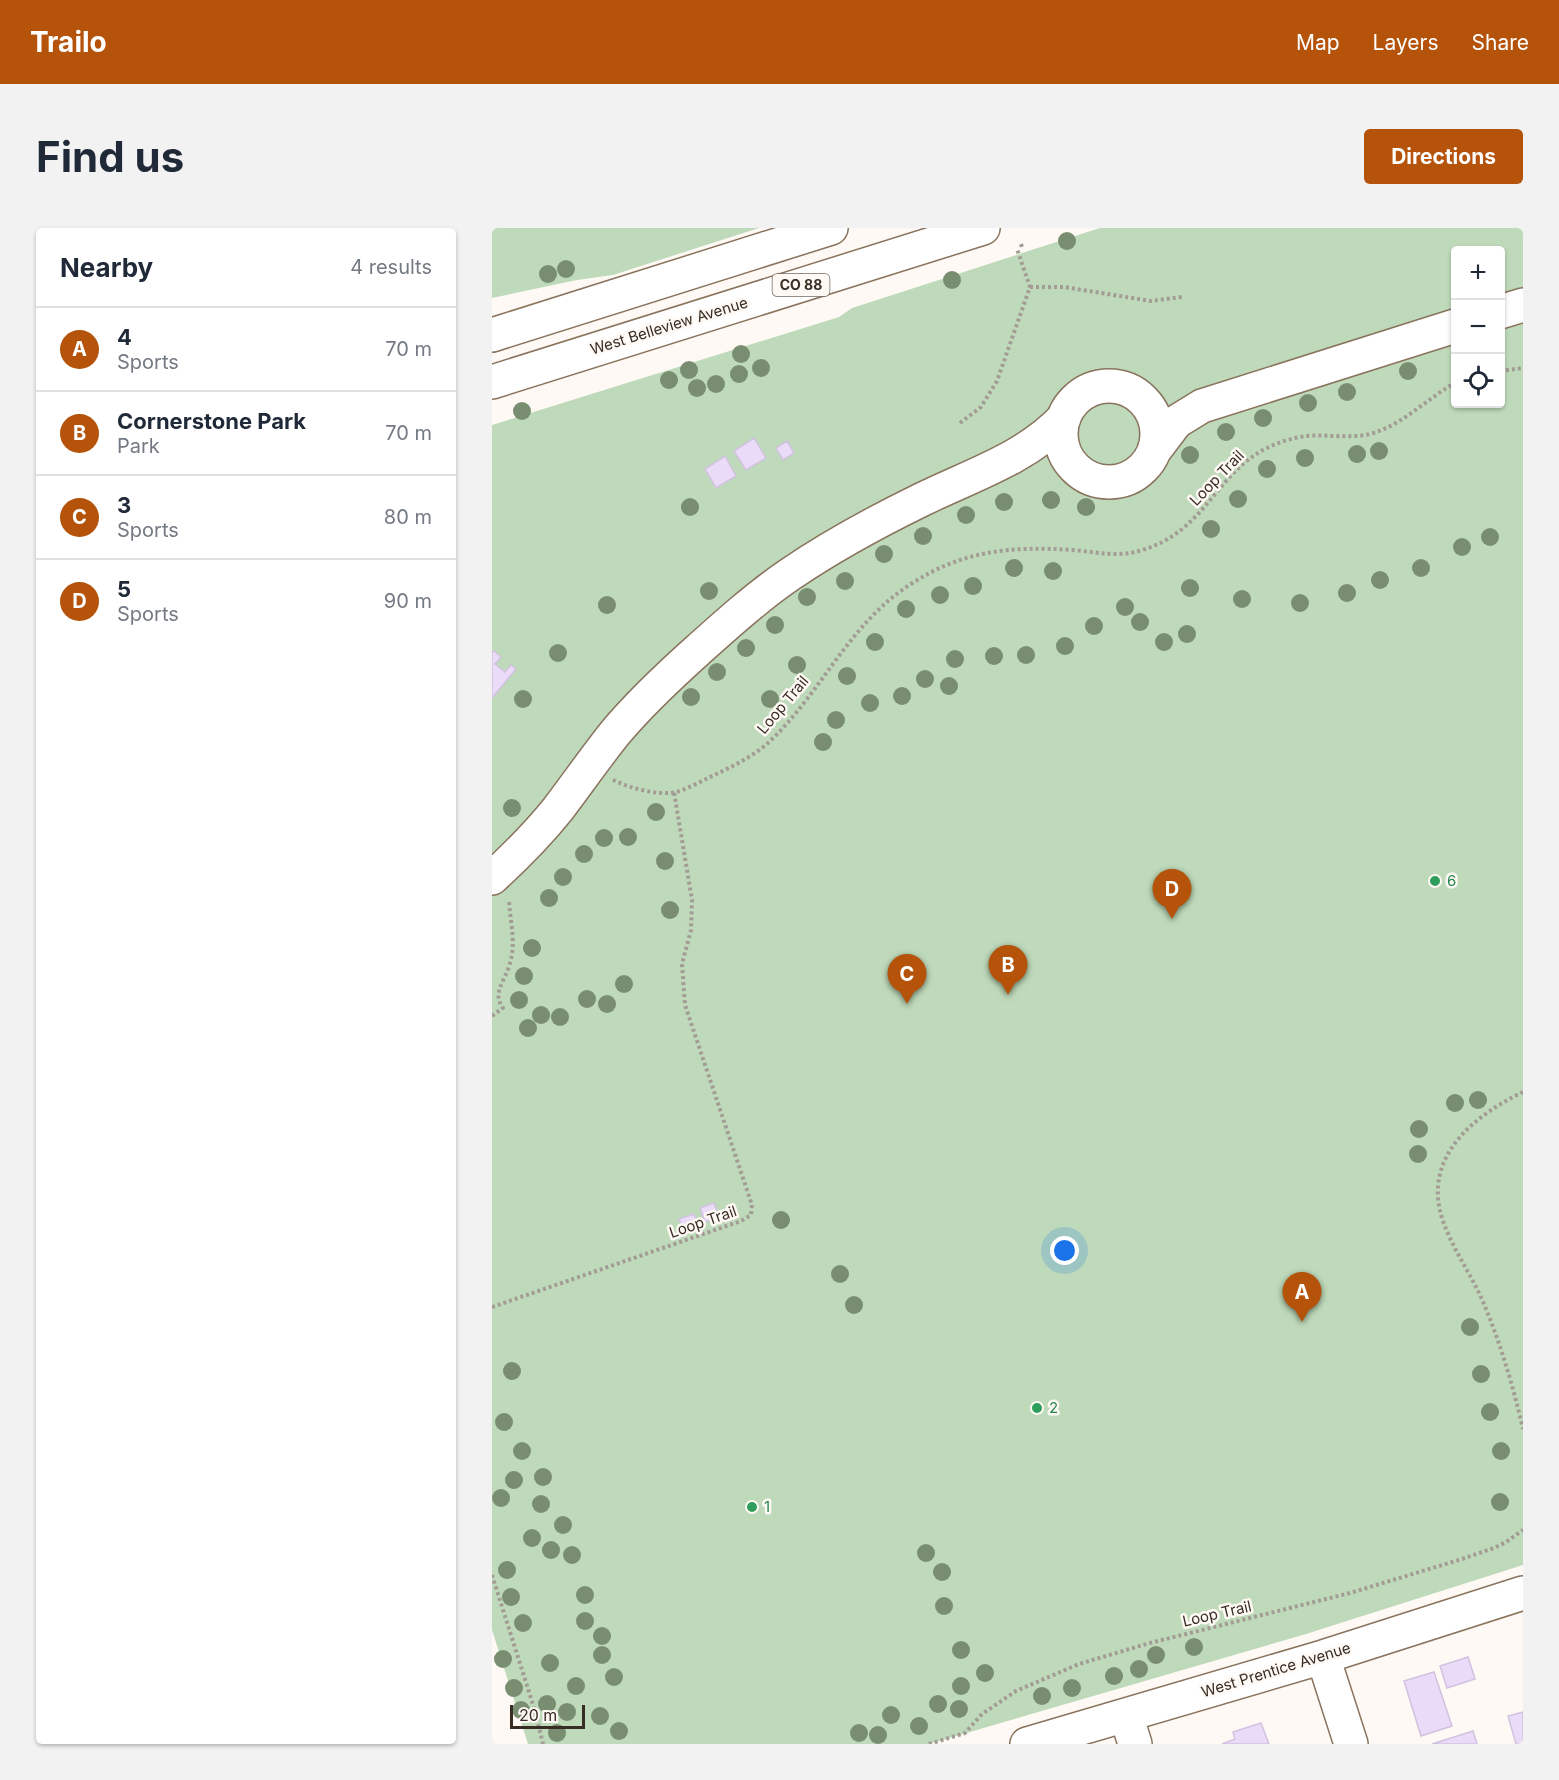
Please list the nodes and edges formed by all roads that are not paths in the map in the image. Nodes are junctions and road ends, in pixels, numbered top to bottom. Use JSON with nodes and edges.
{"nodes":[{"id":1,"x":831,"y":228,"type":"edge"},
{"id":2,"x":983,"y":228,"type":"edge"},
{"id":3,"x":1523,"y":305,"type":"edge"},
{"id":4,"x":1505,"y":310,"type":"edge"},
{"id":5,"x":1451,"y":327,"type":"edge"},
{"id":6,"x":492,"y":335,"type":"edge"},
{"id":7,"x":492,"y":382,"type":"edge"},
{"id":8,"x":1147,"y":404,"type":"junction"},
{"id":9,"x":1202,"y":406,"type":"junction"},
{"id":10,"x":1064,"y":418,"type":"junction"},
{"id":11,"x":1154,"y":451,"type":"junction"},
{"id":12,"x":997,"y":466,"type":"junction"},
{"id":13,"x":1080,"y":472,"type":"junction"},
{"id":14,"x":500,"y":887,"type":"edge"},
{"id":15,"x":1523,"y":1594,"type":"edge"},
{"id":16,"x":1323,"y":1657,"type":"junction"},
{"id":17,"x":1130,"y":1730,"type":"edge"},
{"id":18,"x":1027,"y":1744,"type":"edge"},
{"id":19,"x":1351,"y":1744,"type":"edge"}],
"edges":[{"from":1,"to":6,"type":"main road"},
{"from":2,"to":7,"type":"main road","name":"West Belleview Avenue","number":"CO 88"},
{"from":3,"to":4,"type":"main road"},
{"from":5,"to":9,"type":"main road"},
{"from":8,"to":9,"type":"main road"},
{"from":8,"to":10,"type":"main road"},
{"from":8,"to":11,"type":"main road"},
{"from":9,"to":11,"type":"main road"},
{"from":10,"to":12,"type":"main road"},
{"from":10,"to":13,"type":"main road"},
{"from":11,"to":13,"type":"main road"},
{"from":12,"to":13,"type":"main road"},
{"from":12,"to":14,"type":"main road"},
{"from":15,"to":16,"type":"main road","name":"West Prentice Avenue"},
{"from":16,"to":17,"type":"main road","name":"West Prentice Avenue"},
{"from":16,"to":19,"type":"main road"},
{"from":17,"to":18,"type":"main road","name":"West Prentice Avenue"}]}
